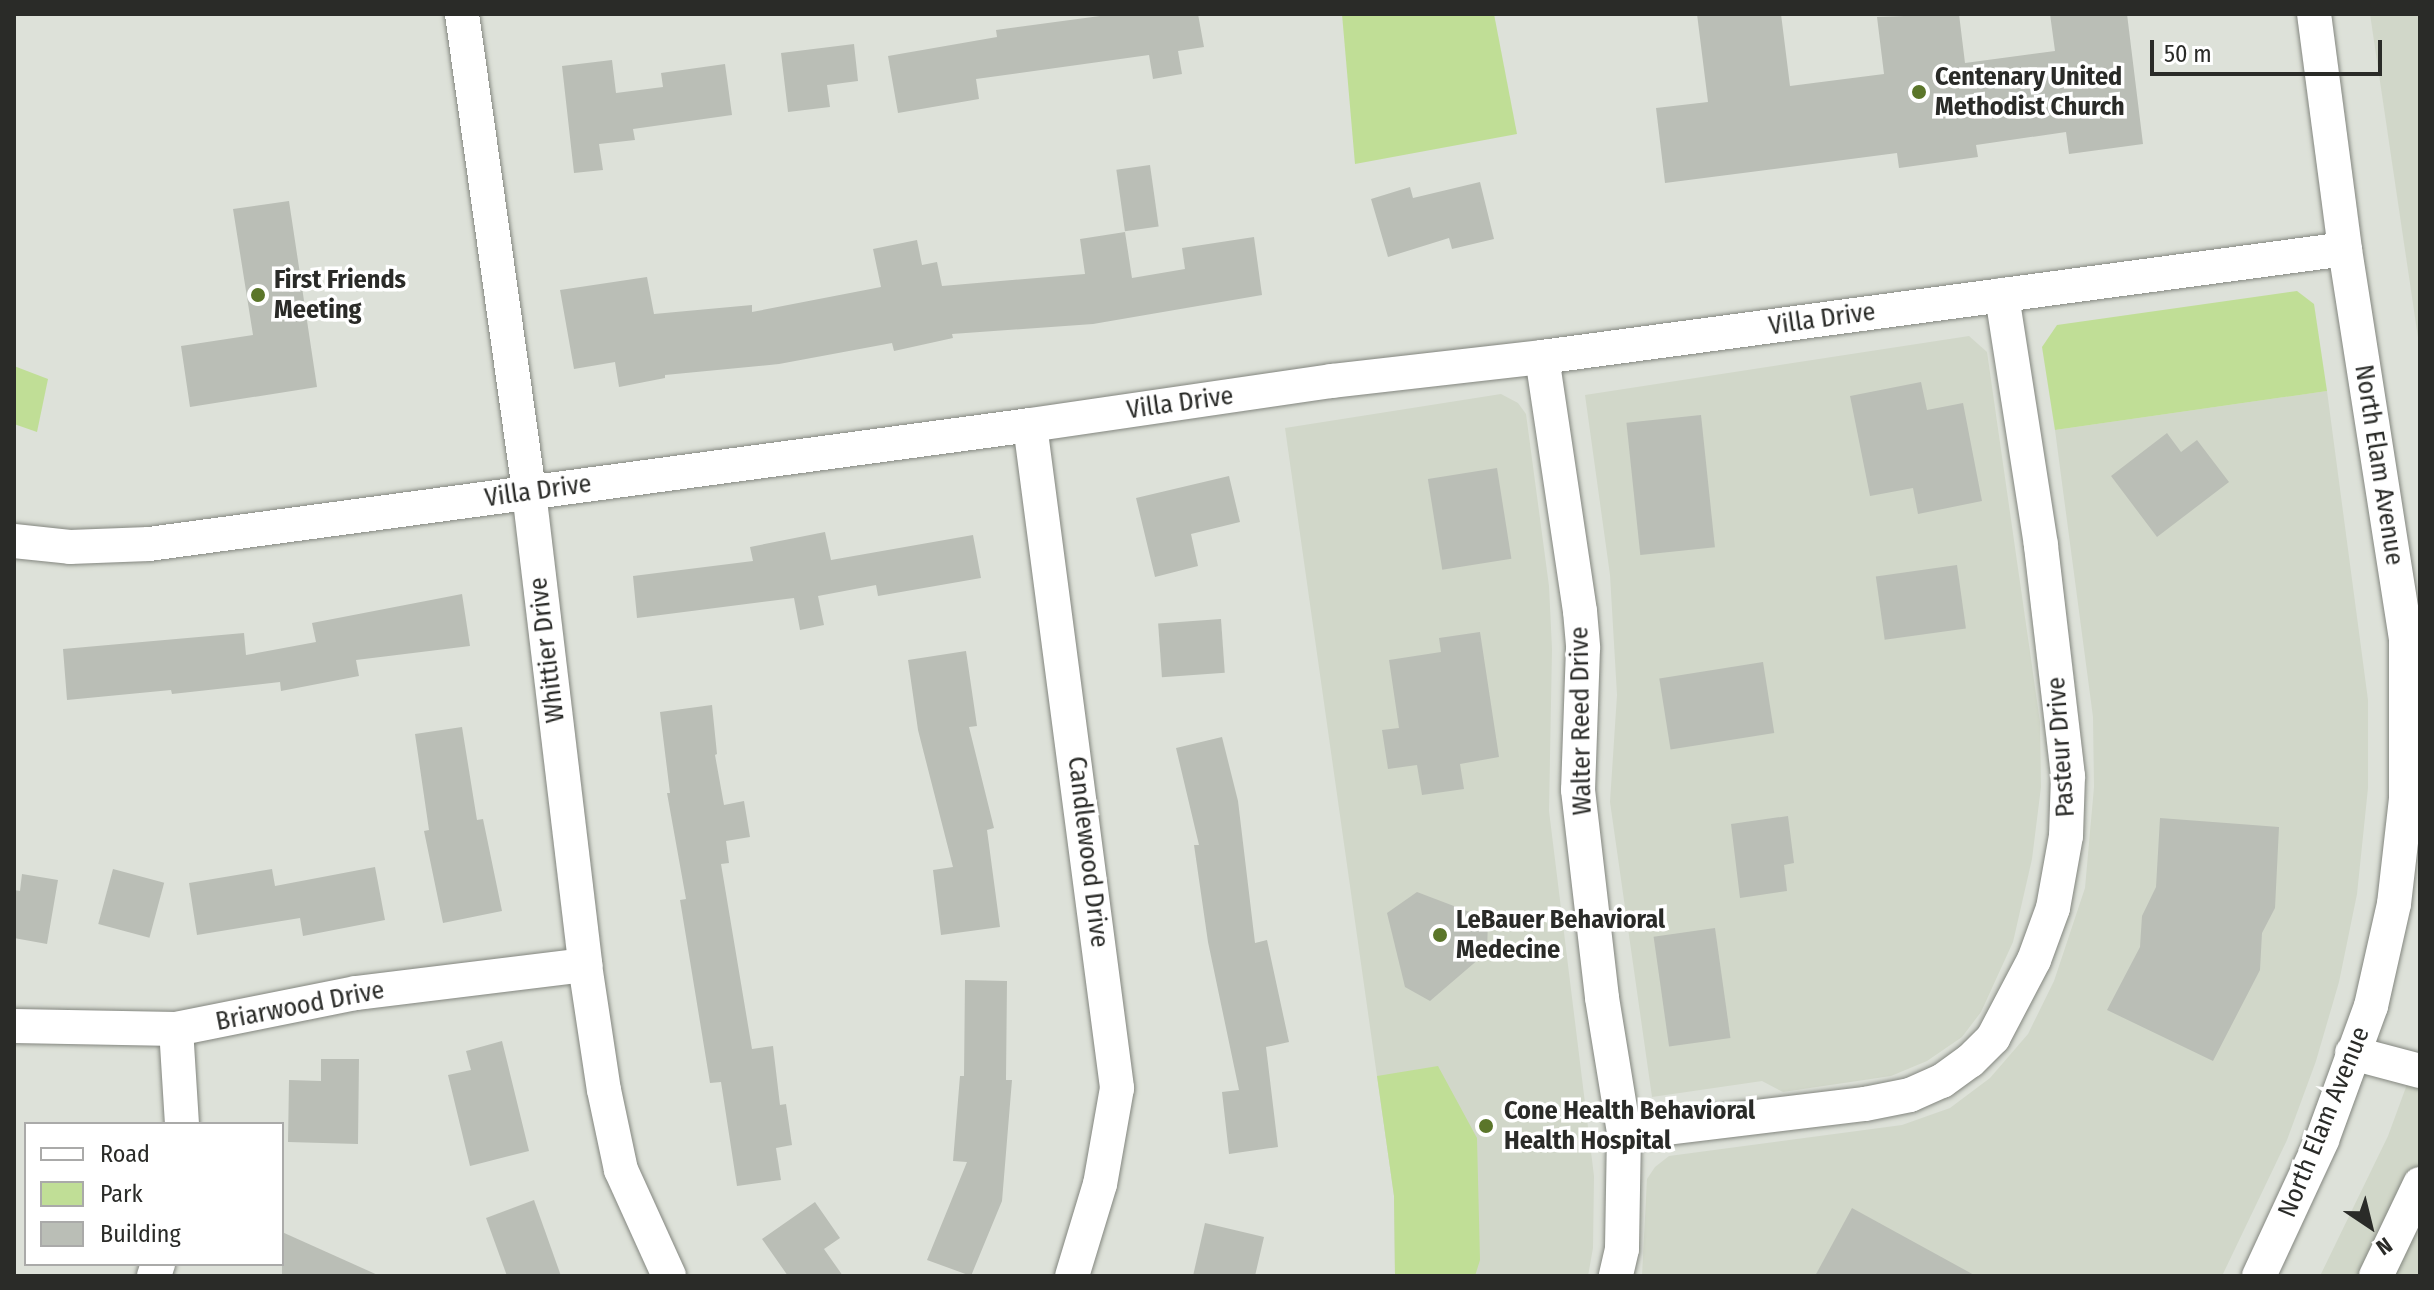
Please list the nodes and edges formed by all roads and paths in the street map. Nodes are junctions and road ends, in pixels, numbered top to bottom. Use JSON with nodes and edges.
{"nodes":[{"id":1,"x":462,"y":14,"type":"edge"},
{"id":2,"x":2314,"y":14,"type":"edge"},
{"id":3,"x":2345,"y":249,"type":"junction"},
{"id":4,"x":2002,"y":295,"type":"junction"},
{"id":5,"x":1542,"y":357,"type":"junction"},
{"id":6,"x":1030,"y":425,"type":"junction"},
{"id":7,"x":529,"y":492,"type":"junction"},
{"id":8,"x":14,"y":541,"type":"edge"},
{"id":9,"x":585,"y":965,"type":"junction"},
{"id":10,"x":14,"y":1026,"type":"edge"},
{"id":11,"x":176,"y":1029,"type":"junction"},
{"id":12,"x":2352,"y":1053,"type":"junction"},
{"id":13,"x":2420,"y":1071,"type":"edge"},
{"id":14,"x":182,"y":1122,"type":"edge"},
{"id":15,"x":1624,"y":1133,"type":"junction"},
{"id":16,"x":2420,"y":1184,"type":"edge"},
{"id":17,"x":669,"y":1276,"type":"edge"},
{"id":18,"x":1072,"y":1276,"type":"edge"},
{"id":19,"x":1616,"y":1276,"type":"edge"},
{"id":20,"x":2259,"y":1276,"type":"edge"},
{"id":21,"x":2376,"y":1276,"type":"edge"}],
"edges":[{"from":1,"to":7,"type":"street","name":"Whittier Drive"},
{"from":2,"to":3,"type":"street","name":"North Elam Avenue"},
{"from":3,"to":4,"type":"street","name":"Villa Drive"},
{"from":3,"to":12,"type":"street","name":"North Elam Avenue"},
{"from":4,"to":5,"type":"street","name":"Villa Drive"},
{"from":4,"to":15,"type":"street","name":"Pasteur Drive"},
{"from":5,"to":6,"type":"street","name":"Villa Drive"},
{"from":5,"to":15,"type":"street","name":"Walter Reed Drive"},
{"from":6,"to":7,"type":"street","name":"Villa Drive"},
{"from":6,"to":18,"type":"street","name":"Candlewood Drive"},
{"from":7,"to":8,"type":"street","name":"Villa Drive"},
{"from":7,"to":9,"type":"street","name":"Whittier Drive"},
{"from":9,"to":11,"type":"street","name":"Briarwood Drive"},
{"from":9,"to":17,"type":"street","name":"Whittier Drive"},
{"from":10,"to":11,"type":"street","name":"Briarwood Drive"},
{"from":11,"to":14,"type":"street"},
{"from":12,"to":13,"type":"street"},
{"from":12,"to":20,"type":"street","name":"North Elam Avenue"},
{"from":15,"to":19,"type":"street","name":"Walter Reed Drive"},
{"from":16,"to":21,"type":"street"}]}
